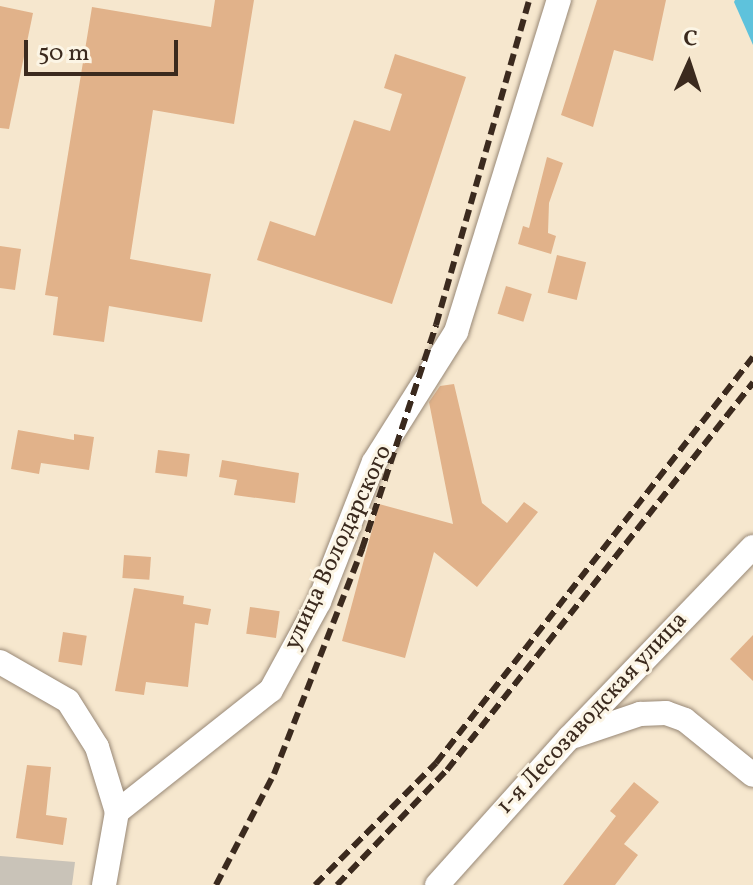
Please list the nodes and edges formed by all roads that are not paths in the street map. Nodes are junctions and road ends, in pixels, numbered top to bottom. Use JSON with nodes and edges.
{"nodes":[{"id":1,"x":559,"y":0,"type":"edge"},
{"id":2,"x":753,"y":547,"type":"edge"},
{"id":3,"x":0,"y":662,"type":"edge"},
{"id":4,"x":569,"y":738,"type":"junction"},
{"id":5,"x":753,"y":775,"type":"edge"},
{"id":6,"x":117,"y":812,"type":"junction"},
{"id":7,"x":104,"y":885,"type":"edge"},
{"id":8,"x":437,"y":885,"type":"edge"}],
"edges":[{"from":1,"to":6,"type":"street","name":"улица Володарского"},
{"from":2,"to":4,"type":"street","name":"1-я Лесозаводская улица"},
{"from":3,"to":6,"type":"street"},
{"from":4,"to":5,"type":"street"},
{"from":4,"to":8,"type":"street","name":"1-я Лесозаводская улица"},
{"from":6,"to":7,"type":"street"}]}
